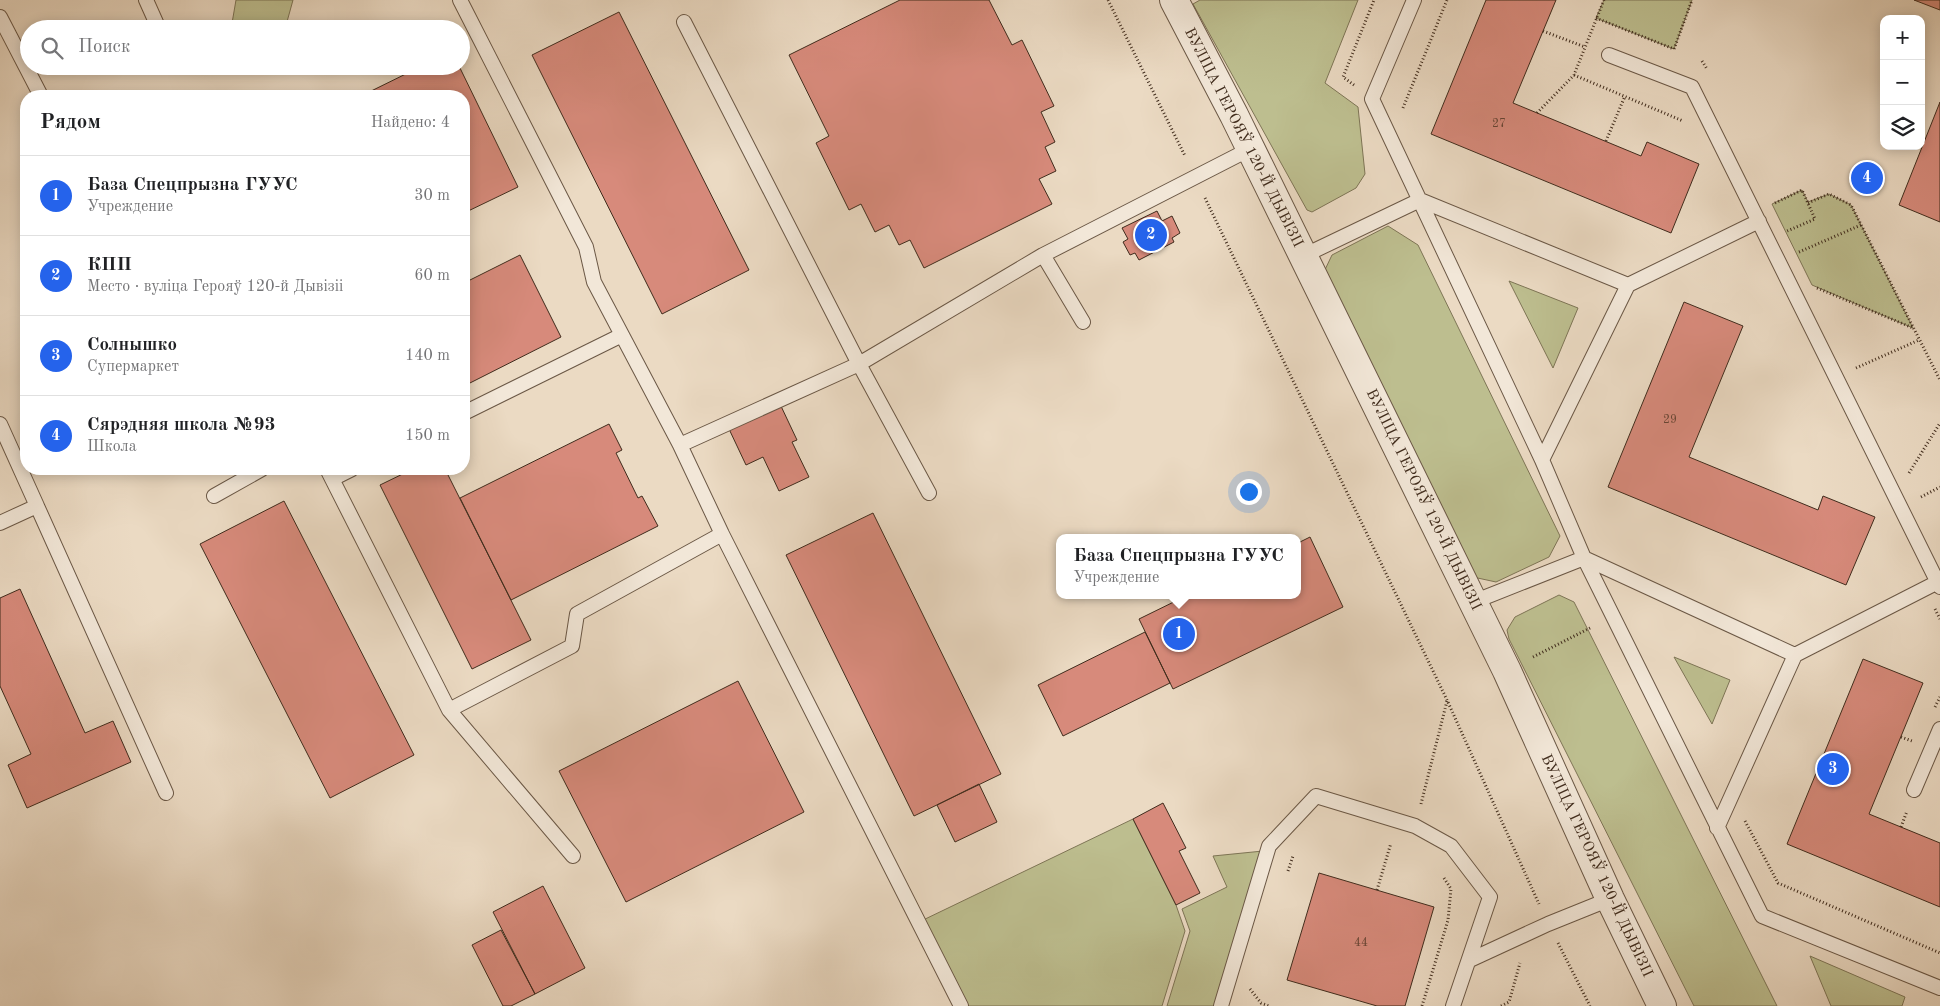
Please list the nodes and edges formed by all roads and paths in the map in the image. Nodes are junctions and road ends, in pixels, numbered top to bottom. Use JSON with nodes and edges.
{"nodes":[{"id":1,"x":146,"y":0,"type":"edge"},
{"id":2,"x":460,"y":0,"type":"edge"},
{"id":3,"x":1108,"y":0,"type":"edge"},
{"id":4,"x":1174,"y":0,"type":"edge"},
{"id":5,"x":1374,"y":0,"type":"edge"},
{"id":6,"x":1414,"y":0,"type":"edge"},
{"id":7,"x":1447,"y":0,"type":"edge"},
{"id":8,"x":1604,"y":0,"type":"edge"},
{"id":9,"x":1692,"y":0,"type":"edge"},
{"id":10,"x":0,"y":17,"type":"edge"},
{"id":11,"x":1596,"y":18,"type":"junction"},
{"id":12,"x":155,"y":20,"type":"edge"},
{"id":13,"x":684,"y":22,"type":"dead end"},
{"id":14,"x":1543,"y":31,"type":"dead end"},
{"id":15,"x":1585,"y":47,"type":"junction"},
{"id":16,"x":1609,"y":54,"type":"dead end"},
{"id":17,"x":20,"y":56,"type":"edge"},
{"id":18,"x":30,"y":75,"type":"edge"},
{"id":19,"x":1574,"y":75,"type":"junction"},
{"id":20,"x":38,"y":90,"type":"edge"},
{"id":21,"x":1625,"y":96,"type":"junction"},
{"id":22,"x":1372,"y":99,"type":"junction"},
{"id":23,"x":1402,"y":109,"type":"dead end"},
{"id":24,"x":1537,"y":113,"type":"dead end"},
{"id":25,"x":1691,"y":124,"type":"dead end"},
{"id":26,"x":1606,"y":141,"type":"dead end"},
{"id":27,"x":1250,"y":149,"type":"junction"},
{"id":28,"x":1194,"y":176,"type":"junction"},
{"id":29,"x":1420,"y":200,"type":"junction"},
{"id":30,"x":1808,"y":202,"type":"junction"},
{"id":31,"x":1772,"y":204,"type":"dead end"},
{"id":32,"x":1759,"y":221,"type":"junction"},
{"id":33,"x":1861,"y":225,"type":"junction"},
{"id":34,"x":1786,"y":231,"type":"dead end"},
{"id":35,"x":1796,"y":254,"type":"dead end"},
{"id":36,"x":1043,"y":255,"type":"junction"},
{"id":37,"x":1303,"y":256,"type":"junction"},
{"id":38,"x":1628,"y":285,"type":"junction"},
{"id":39,"x":1812,"y":285,"type":"dead end"},
{"id":40,"x":1083,"y":322,"type":"dead end"},
{"id":41,"x":1913,"y":328,"type":"junction"},
{"id":42,"x":622,"y":335,"type":"junction"},
{"id":43,"x":1919,"y":340,"type":"junction"},
{"id":44,"x":859,"y":364,"type":"junction"},
{"id":45,"x":1853,"y":370,"type":"dead end"},
{"id":46,"x":1940,"y":380,"type":"edge"},
{"id":47,"x":470,"y":410,"type":"edge"},
{"id":48,"x":1940,"y":423,"type":"edge"},
{"id":49,"x":0,"y":424,"type":"edge"},
{"id":50,"x":680,"y":445,"type":"junction"},
{"id":51,"x":1542,"y":460,"type":"junction"},
{"id":52,"x":20,"y":468,"type":"edge"},
{"id":53,"x":23,"y":475,"type":"edge"},
{"id":54,"x":251,"y":475,"type":"edge"},
{"id":55,"x":330,"y":475,"type":"edge"},
{"id":56,"x":1906,"y":478,"type":"dead end"},
{"id":57,"x":1940,"y":487,"type":"edge"},
{"id":58,"x":929,"y":493,"type":"dead end"},
{"id":59,"x":214,"y":496,"type":"dead end"},
{"id":60,"x":1916,"y":500,"type":"dead end"},
{"id":61,"x":37,"y":506,"type":"junction"},
{"id":62,"x":0,"y":523,"type":"edge"},
{"id":63,"x":722,"y":534,"type":"junction"},
{"id":64,"x":1584,"y":558,"type":"junction"},
{"id":65,"x":1939,"y":584,"type":"edge"},
{"id":66,"x":1473,"y":602,"type":"junction"},
{"id":67,"x":1934,"y":607,"type":"dead end"},
{"id":68,"x":1613,"y":617,"type":"junction"},
{"id":69,"x":1940,"y":619,"type":"edge"},
{"id":70,"x":1795,"y":654,"type":"junction"},
{"id":71,"x":1533,"y":658,"type":"dead end"},
{"id":72,"x":1447,"y":700,"type":"junction"},
{"id":73,"x":449,"y":710,"type":"junction"},
{"id":74,"x":1940,"y":729,"type":"edge"},
{"id":75,"x":1914,"y":790,"type":"dead end"},
{"id":76,"x":166,"y":793,"type":"dead end"},
{"id":77,"x":1749,"y":813,"type":"dead end"},
{"id":78,"x":1415,"y":826,"type":"junction"},
{"id":79,"x":1717,"y":828,"type":"junction"},
{"id":80,"x":1383,"y":839,"type":"dead end"},
{"id":81,"x":1392,"y":842,"type":"junction"},
{"id":82,"x":1294,"y":851,"type":"dead end"},
{"id":83,"x":574,"y":856,"type":"dead end"},
{"id":84,"x":1440,"y":873,"type":"dead end"},
{"id":85,"x":1286,"y":879,"type":"dead end"},
{"id":86,"x":1377,"y":890,"type":"dead end"},
{"id":87,"x":1610,"y":899,"type":"junction"},
{"id":88,"x":1548,"y":924,"type":"junction"},
{"id":89,"x":1940,"y":953,"type":"edge"},
{"id":90,"x":1470,"y":960,"type":"junction"},
{"id":91,"x":1253,"y":981,"type":"dead end"},
{"id":92,"x":1940,"y":988,"type":"edge"},
{"id":93,"x":1260,"y":1005,"type":"edge"},
{"id":94,"x":961,"y":1006,"type":"edge"},
{"id":95,"x":1221,"y":1006,"type":"edge"},
{"id":96,"x":1269,"y":1006,"type":"edge"},
{"id":97,"x":1422,"y":1006,"type":"edge"},
{"id":98,"x":1453,"y":1006,"type":"edge"},
{"id":99,"x":1501,"y":1006,"type":"edge"},
{"id":100,"x":1590,"y":1006,"type":"edge"},
{"id":101,"x":1662,"y":1006,"type":"edge"}],
"edges":[{"from":1,"to":12,"type":"lane"},
{"from":2,"to":42,"type":"lane"},
{"from":3,"to":28,"type":"path"},
{"from":4,"to":27,"type":"street","name":"ВУЛІЦА ГЕРОЯЎ 120-Й ДЫВІЗІІ"},
{"from":5,"to":22,"type":"path"},
{"from":6,"to":22,"type":"lane"},
{"from":7,"to":23,"type":"path"},
{"from":8,"to":11,"type":"path"},
{"from":9,"to":11,"type":"path"},
{"from":10,"to":17,"type":"lane"},
{"from":11,"to":15,"type":"path"},
{"from":13,"to":44,"type":"lane"},
{"from":14,"to":15,"type":"path"},
{"from":15,"to":19,"type":"path"},
{"from":16,"to":32,"type":"lane"},
{"from":18,"to":20,"type":"lane"},
{"from":19,"to":21,"type":"path"},
{"from":19,"to":24,"type":"path"},
{"from":21,"to":25,"type":"path"},
{"from":21,"to":26,"type":"path"},
{"from":22,"to":29,"type":"lane"},
{"from":27,"to":28,"type":"lane"},
{"from":27,"to":37,"type":"street","name":"ВУЛІЦА ГЕРОЯЎ 120-Й ДЫВІЗІІ"},
{"from":28,"to":36,"type":"lane"},
{"from":28,"to":72,"type":"path"},
{"from":29,"to":37,"type":"lane"},
{"from":29,"to":38,"type":"lane"},
{"from":29,"to":51,"type":"lane"},
{"from":30,"to":31,"type":"path"},
{"from":30,"to":33,"type":"path"},
{"from":30,"to":34,"type":"path"},
{"from":32,"to":38,"type":"lane"},
{"from":32,"to":65,"type":"lane"},
{"from":33,"to":35,"type":"path"},
{"from":33,"to":41,"type":"path"},
{"from":36,"to":40,"type":"lane"},
{"from":36,"to":44,"type":"lane"},
{"from":37,"to":66,"type":"street","name":"ВУЛІЦА ГЕРОЯЎ 120-Й ДЫВІЗІІ"},
{"from":38,"to":51,"type":"lane"},
{"from":39,"to":41,"type":"path"},
{"from":41,"to":43,"type":"path"},
{"from":42,"to":47,"type":"lane"},
{"from":42,"to":50,"type":"lane"},
{"from":43,"to":45,"type":"path"},
{"from":43,"to":46,"type":"path"},
{"from":44,"to":50,"type":"lane"},
{"from":44,"to":58,"type":"lane"},
{"from":48,"to":56,"type":"path"},
{"from":49,"to":52,"type":"lane"},
{"from":50,"to":63,"type":"lane"},
{"from":51,"to":64,"type":"lane"},
{"from":53,"to":61,"type":"lane"},
{"from":54,"to":59,"type":"lane"},
{"from":55,"to":73,"type":"lane"},
{"from":57,"to":60,"type":"path"},
{"from":61,"to":62,"type":"lane"},
{"from":61,"to":76,"type":"lane"},
{"from":63,"to":73,"type":"lane"},
{"from":63,"to":94,"type":"lane"},
{"from":64,"to":66,"type":"lane"},
{"from":64,"to":68,"type":"lane"},
{"from":64,"to":70,"type":"lane"},
{"from":65,"to":70,"type":"lane"},
{"from":66,"to":87,"type":"street","name":"ВУЛІЦА ГЕРОЯЎ 120-Й ДЫВІЗІІ"},
{"from":67,"to":69,"type":"path"},
{"from":68,"to":71,"type":"path"},
{"from":68,"to":79,"type":"lane"},
{"from":70,"to":79,"type":"lane"},
{"from":72,"to":78,"type":"path"},
{"from":72,"to":88,"type":"path"},
{"from":73,"to":83,"type":"lane"},
{"from":74,"to":75,"type":"lane"},
{"from":77,"to":89,"type":"path"},
{"from":78,"to":81,"type":"path"},
{"from":78,"to":90,"type":"lane"},
{"from":78,"to":95,"type":"lane"},
{"from":79,"to":92,"type":"lane"},
{"from":80,"to":81,"type":"path"},
{"from":81,"to":86,"type":"path"},
{"from":82,"to":85,"type":"path"},
{"from":84,"to":97,"type":"path"},
{"from":87,"to":88,"type":"lane"},
{"from":87,"to":101,"type":"street","name":"ВУЛІЦА ГЕРОЯЎ 120-Й ДЫВІЗІІ"},
{"from":88,"to":90,"type":"lane"},
{"from":88,"to":99,"type":"path"},
{"from":88,"to":100,"type":"path"},
{"from":90,"to":98,"type":"lane"},
{"from":91,"to":93,"type":"path"},
{"from":93,"to":96,"type":"path"}]}
